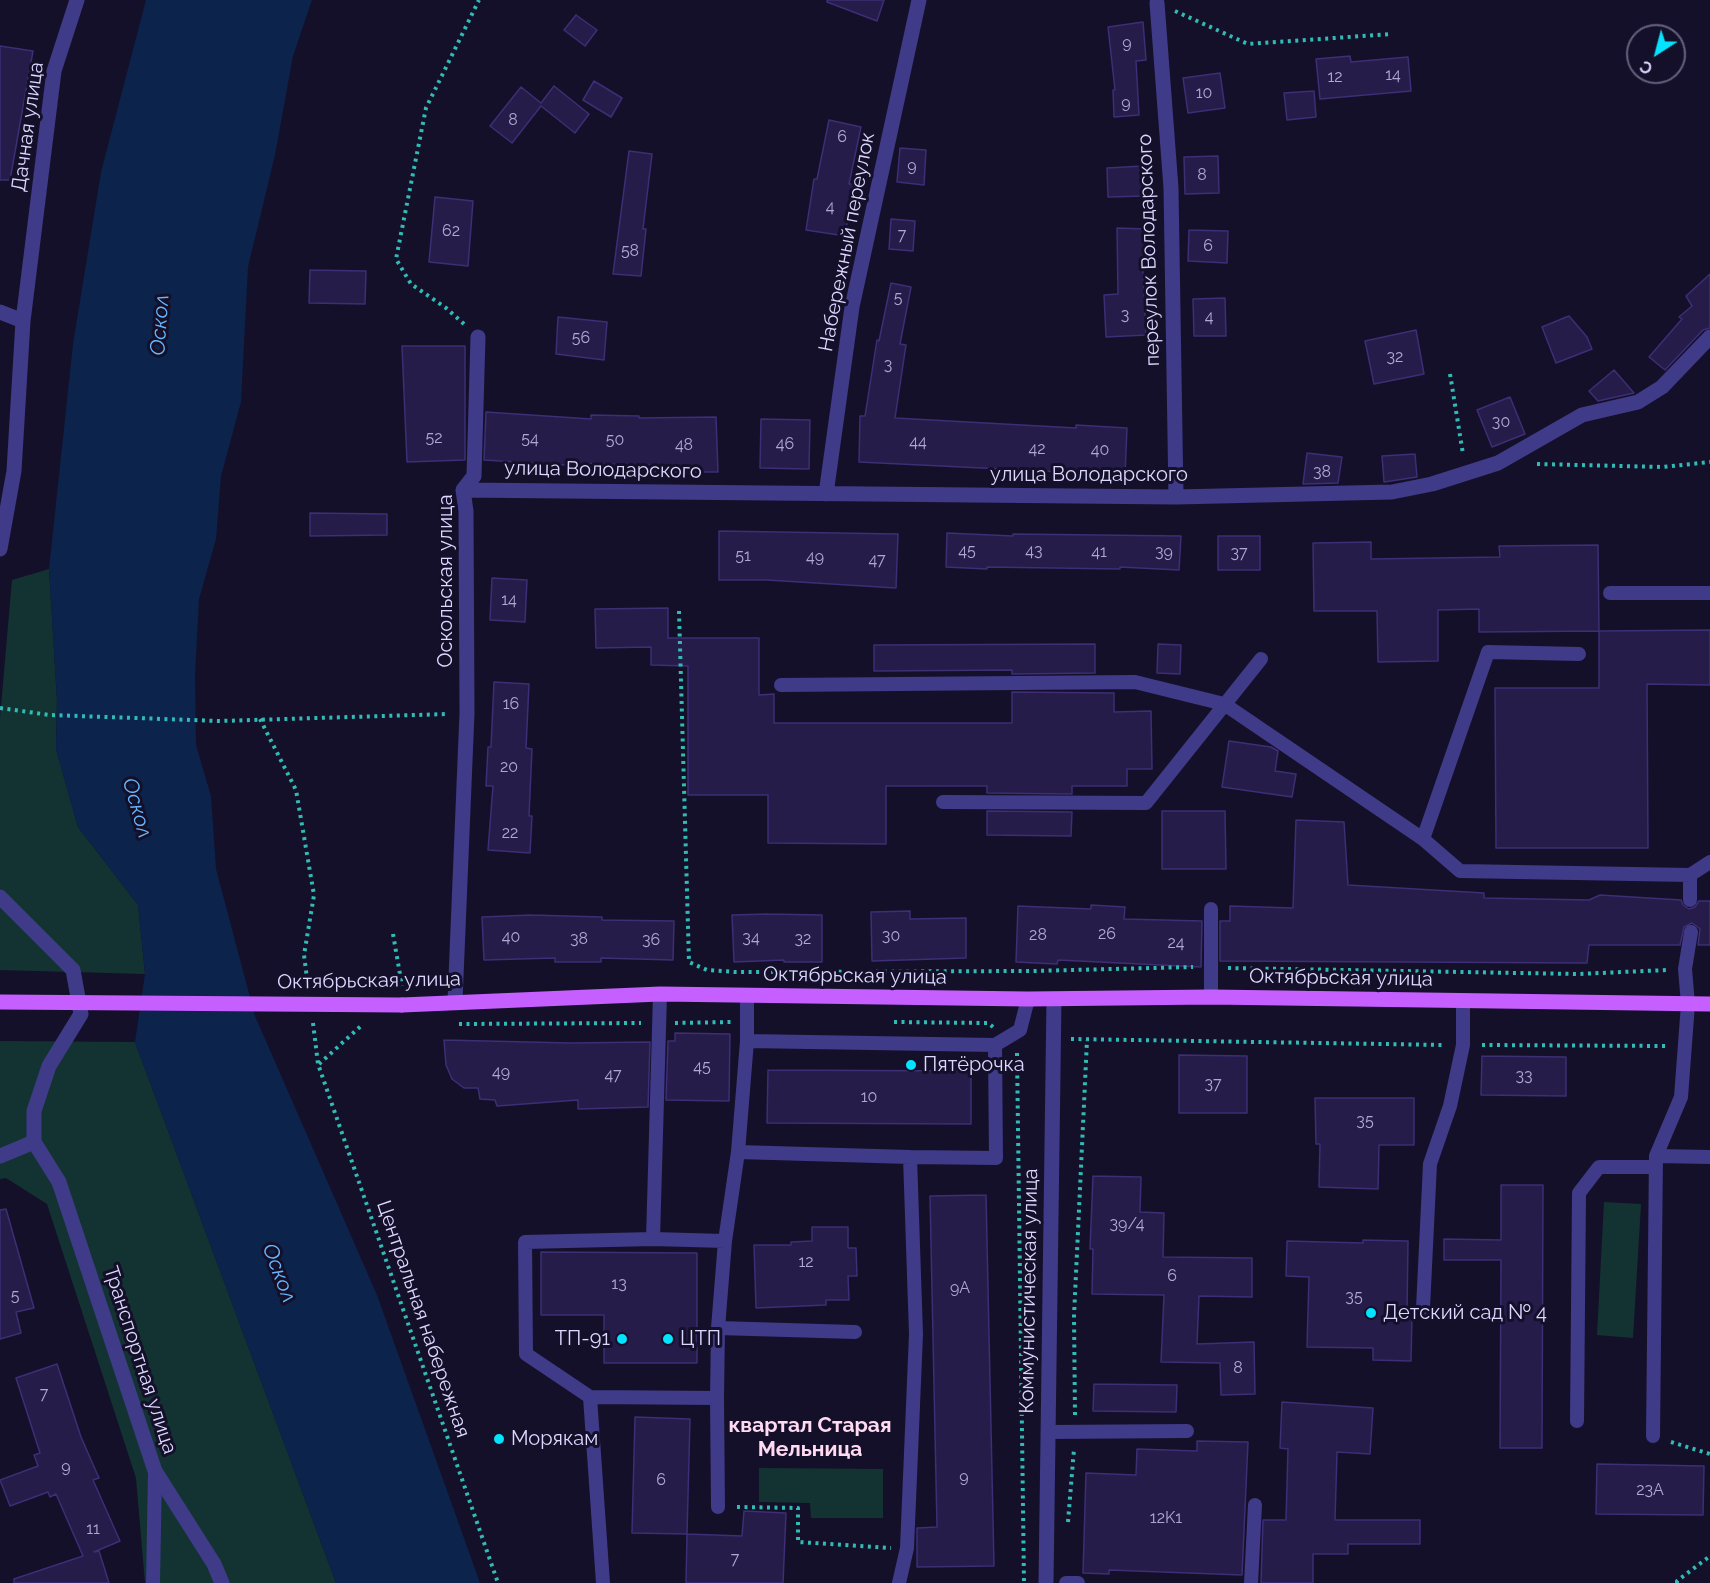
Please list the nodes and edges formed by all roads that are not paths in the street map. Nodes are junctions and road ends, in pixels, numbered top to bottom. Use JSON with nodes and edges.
{"nodes":[{"id":1,"x":77,"y":0,"type":"edge"},
{"id":2,"x":919,"y":0,"type":"edge"},
{"id":3,"x":1157,"y":3,"type":"road end"},
{"id":4,"x":0,"y":312,"type":"edge"},
{"id":5,"x":23,"y":321,"type":"junction"},
{"id":6,"x":478,"y":337,"type":"road end"},
{"id":7,"x":1710,"y":337,"type":"edge"},
{"id":8,"x":463,"y":490,"type":"junction"},
{"id":9,"x":826,"y":494,"type":"junction"},
{"id":10,"x":1176,"y":497,"type":"junction"},
{"id":11,"x":0,"y":549,"type":"edge"},
{"id":12,"x":1610,"y":593,"type":"dead end"},
{"id":13,"x":1710,"y":593,"type":"edge"},
{"id":14,"x":1579,"y":654,"type":"dead end"},
{"id":15,"x":1261,"y":659,"type":"dead end"},
{"id":16,"x":781,"y":685,"type":"dead end"},
{"id":17,"x":1224,"y":705,"type":"junction"},
{"id":18,"x":943,"y":802,"type":"dead end"},
{"id":19,"x":1423,"y":838,"type":"junction"},
{"id":20,"x":1710,"y":862,"type":"edge"},
{"id":21,"x":1690,"y":875,"type":"junction"},
{"id":22,"x":0,"y":897,"type":"edge"},
{"id":23,"x":1690,"y":900,"type":"dead end"},
{"id":24,"x":1211,"y":909,"type":"dead end"},
{"id":25,"x":1691,"y":932,"type":"dead end"},
{"id":26,"x":660,"y":994,"type":"junction"},
{"id":27,"x":747,"y":995,"type":"junction"},
{"id":28,"x":1211,"y":997,"type":"junction"},
{"id":29,"x":1028,"y":999,"type":"junction"},
{"id":30,"x":1054,"y":999,"type":"junction"},
{"id":31,"x":455,"y":1001,"type":"junction"},
{"id":32,"x":1463,"y":1001,"type":"junction"},
{"id":33,"x":0,"y":1002,"type":"edge"},
{"id":34,"x":1688,"y":1004,"type":"junction"},
{"id":35,"x":1710,"y":1004,"type":"edge"},
{"id":36,"x":747,"y":1041,"type":"junction"},
{"id":37,"x":995,"y":1045,"type":"junction"},
{"id":38,"x":34,"y":1142,"type":"junction"},
{"id":39,"x":738,"y":1152,"type":"junction"},
{"id":40,"x":0,"y":1156,"type":"edge"},
{"id":41,"x":910,"y":1157,"type":"junction"},
{"id":42,"x":1710,"y":1157,"type":"edge"},
{"id":43,"x":1656,"y":1161,"type":"junction"},
{"id":44,"x":653,"y":1239,"type":"junction"},
{"id":45,"x":724,"y":1241,"type":"junction"},
{"id":46,"x":1422,"y":1308,"type":"dead end"},
{"id":47,"x":717,"y":1328,"type":"junction"},
{"id":48,"x":855,"y":1332,"type":"dead end"},
{"id":49,"x":590,"y":1397,"type":"junction"},
{"id":50,"x":717,"y":1398,"type":"junction"},
{"id":51,"x":1576,"y":1421,"type":"dead end"},
{"id":52,"x":1187,"y":1431,"type":"dead end"},
{"id":53,"x":1049,"y":1432,"type":"junction"},
{"id":54,"x":1653,"y":1437,"type":"road end"},
{"id":55,"x":155,"y":1471,"type":"junction"},
{"id":56,"x":1255,"y":1505,"type":"dead end"},
{"id":57,"x":718,"y":1507,"type":"road end"},
{"id":58,"x":153,"y":1583,"type":"edge"},
{"id":59,"x":222,"y":1583,"type":"edge"},
{"id":60,"x":603,"y":1583,"type":"edge"},
{"id":61,"x":899,"y":1583,"type":"edge"},
{"id":62,"x":1046,"y":1583,"type":"edge"},
{"id":63,"x":1066,"y":1583,"type":"edge"},
{"id":64,"x":1078,"y":1583,"type":"edge"},
{"id":65,"x":1251,"y":1583,"type":"edge"}],
"edges":[{"from":1,"to":5,"type":"street","name":"Дачная улица"},
{"from":2,"to":9,"type":"street","name":"Набережный переулок"},
{"from":3,"to":10,"type":"street","name":"переулок Володарского"},
{"from":4,"to":5,"type":"street"},
{"from":5,"to":11,"type":"street","name":"Дачная улица"},
{"from":6,"to":8,"type":"street","name":"Оскольская улица"},
{"from":7,"to":10,"type":"street","name":"улица Володарского"},
{"from":8,"to":9,"type":"street","name":"улица Володарского"},
{"from":8,"to":31,"type":"street","name":"Оскольская улица"},
{"from":9,"to":10,"type":"street","name":"улица Володарского"},
{"from":12,"to":13,"type":"lane"},
{"from":14,"to":19,"type":"lane"},
{"from":15,"to":17,"type":"lane"},
{"from":16,"to":17,"type":"lane"},
{"from":17,"to":18,"type":"lane"},
{"from":17,"to":19,"type":"lane"},
{"from":19,"to":21,"type":"lane"},
{"from":20,"to":21,"type":"lane"},
{"from":21,"to":23,"type":"lane"},
{"from":22,"to":38,"type":"street"},
{"from":24,"to":28,"type":"lane"},
{"from":25,"to":34,"type":"lane"},
{"from":26,"to":27,"type":"main road","name":"Октябрьская улица"},
{"from":26,"to":31,"type":"main road","name":"Октябрьская улица"},
{"from":26,"to":44,"type":"lane"},
{"from":27,"to":29,"type":"main road","name":"Октябрьская улица"},
{"from":27,"to":36,"type":"lane"},
{"from":28,"to":30,"type":"main road","name":"Октябрьская улица"},
{"from":28,"to":32,"type":"main road","name":"Октябрьская улица"},
{"from":29,"to":30,"type":"main road","name":"Октябрьская улица"},
{"from":29,"to":37,"type":"lane"},
{"from":30,"to":53,"type":"street","name":"Коммунистическая улица"},
{"from":31,"to":33,"type":"main road","name":"Октябрьская улица","bridge":true},
{"from":32,"to":34,"type":"main road","name":"Октябрьская улица"},
{"from":32,"to":46,"type":"lane"},
{"from":34,"to":35,"type":"main road","name":"Октябрьская улица"},
{"from":34,"to":43,"type":"lane"},
{"from":36,"to":37,"type":"lane"},
{"from":36,"to":39,"type":"lane"},
{"from":37,"to":41,"type":"lane"},
{"from":38,"to":40,"type":"street"},
{"from":38,"to":55,"type":"street","name":"Транспортная улица"},
{"from":39,"to":41,"type":"lane"},
{"from":39,"to":45,"type":"lane"},
{"from":41,"to":61,"type":"lane"},
{"from":42,"to":43,"type":"lane"},
{"from":43,"to":51,"type":"lane"},
{"from":43,"to":54,"type":"lane"},
{"from":44,"to":45,"type":"lane"},
{"from":44,"to":49,"type":"lane"},
{"from":45,"to":47,"type":"lane"},
{"from":47,"to":48,"type":"lane"},
{"from":47,"to":50,"type":"lane"},
{"from":49,"to":50,"type":"lane"},
{"from":49,"to":60,"type":"lane"},
{"from":50,"to":57,"type":"lane"},
{"from":52,"to":53,"type":"lane"},
{"from":53,"to":62,"type":"street","name":"Коммунистическая улица"},
{"from":55,"to":58,"type":"lane"},
{"from":55,"to":59,"type":"street","name":"Транспортная улица"},
{"from":56,"to":65,"type":"lane"},
{"from":63,"to":64,"type":"lane"}]}
